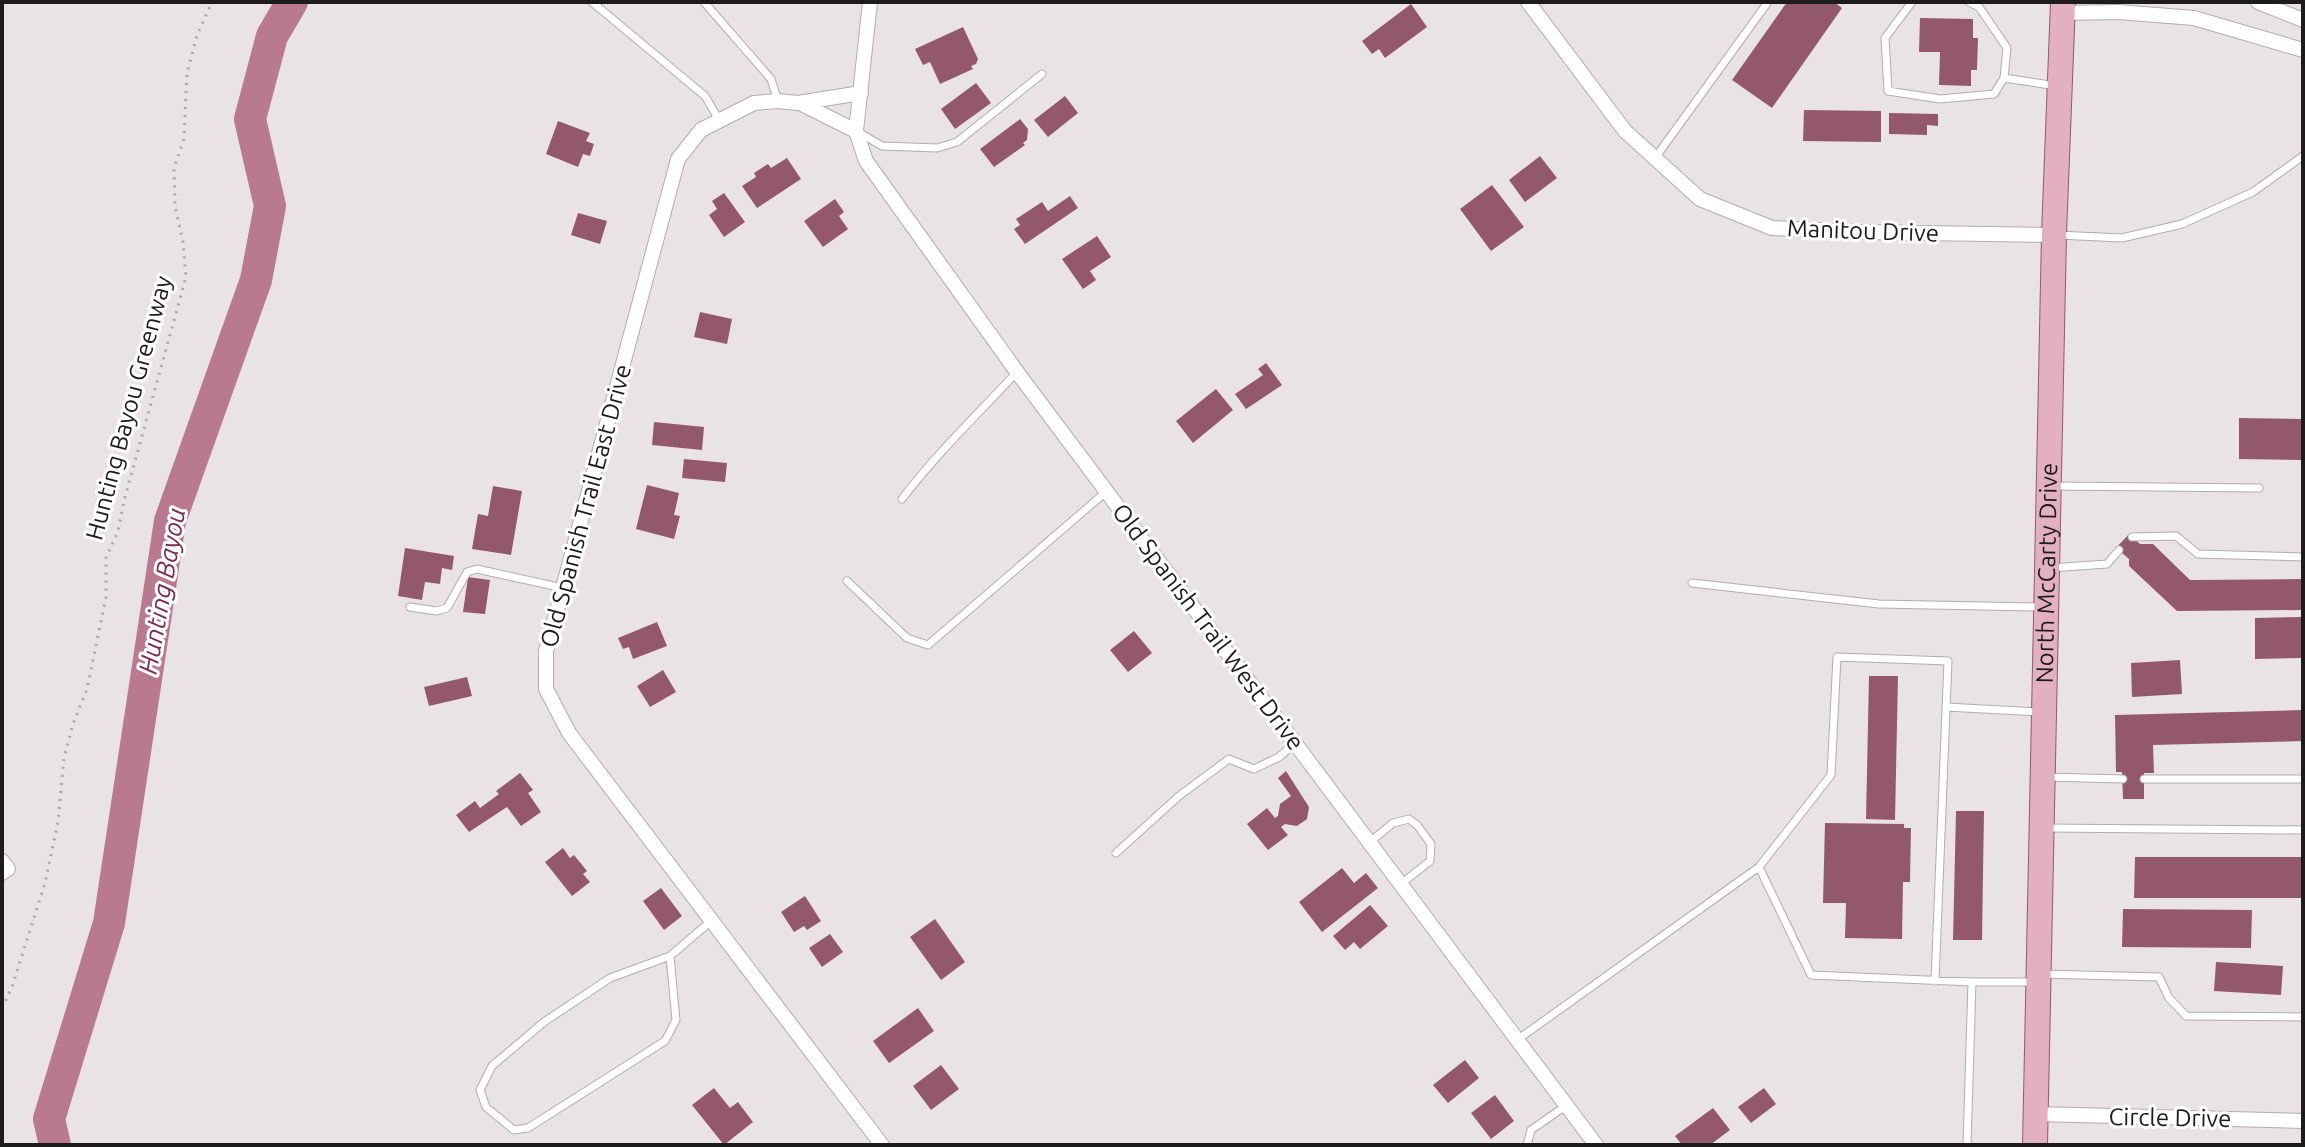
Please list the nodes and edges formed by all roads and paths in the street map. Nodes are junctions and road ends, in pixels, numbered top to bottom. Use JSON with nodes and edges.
{"nodes":[{"id":1,"x":212,"y":2,"type":"edge"},
{"id":2,"x":592,"y":2,"type":"edge"},
{"id":3,"x":704,"y":2,"type":"edge"},
{"id":4,"x":870,"y":2,"type":"edge"},
{"id":5,"x":1528,"y":2,"type":"edge"},
{"id":6,"x":1768,"y":2,"type":"edge"},
{"id":7,"x":1912,"y":2,"type":"edge"},
{"id":8,"x":1969,"y":2,"type":"edge"},
{"id":9,"x":2258,"y":2,"type":"edge"},
{"id":10,"x":2063,"y":8,"type":"edge"},
{"id":11,"x":2303,"y":20,"type":"edge"},
{"id":12,"x":2303,"y":50,"type":"edge"},
{"id":13,"x":1042,"y":74,"type":"dead end"},
{"id":14,"x":2004,"y":78,"type":"junction"},
{"id":15,"x":2059,"y":86,"type":"junction"},
{"id":16,"x":861,"y":93,"type":"junction"},
{"id":17,"x":778,"y":101,"type":"junction"},
{"id":18,"x":798,"y":103,"type":"junction"},
{"id":19,"x":719,"y":120,"type":"junction"},
{"id":20,"x":856,"y":131,"type":"junction"},
{"id":21,"x":2303,"y":156,"type":"edge"},
{"id":22,"x":1655,"y":158,"type":"junction"},
{"id":23,"x":2054,"y":235,"type":"junction"},
{"id":24,"x":1017,"y":372,"type":"junction"},
{"id":25,"x":2049,"y":486,"type":"junction"},
{"id":26,"x":2259,"y":488,"type":"dead end"},
{"id":27,"x":1107,"y":491,"type":"junction"},
{"id":28,"x":902,"y":499,"type":"dead end"},
{"id":29,"x":2132,"y":537,"type":"dead end"},
{"id":30,"x":2119,"y":550,"type":"dead end"},
{"id":31,"x":2303,"y":557,"type":"edge"},
{"id":32,"x":2047,"y":568,"type":"junction"},
{"id":33,"x":847,"y":581,"type":"dead end"},
{"id":34,"x":1692,"y":583,"type":"dead end"},
{"id":35,"x":563,"y":588,"type":"junction"},
{"id":36,"x":410,"y":607,"type":"dead end"},
{"id":37,"x":2047,"y":607,"type":"junction"},
{"id":38,"x":1946,"y":707,"type":"junction"},
{"id":39,"x":2044,"y":712,"type":"junction"},
{"id":40,"x":1295,"y":743,"type":"junction"},
{"id":41,"x":2043,"y":777,"type":"junction"},
{"id":42,"x":2123,"y":779,"type":"dead end"},
{"id":43,"x":2144,"y":779,"type":"dead end"},
{"id":44,"x":2303,"y":779,"type":"edge"},
{"id":45,"x":2042,"y":828,"type":"junction"},
{"id":46,"x":2303,"y":830,"type":"edge"},
{"id":47,"x":1370,"y":842,"type":"junction"},
{"id":48,"x":1116,"y":853,"type":"dead end"},
{"id":49,"x":1759,"y":867,"type":"junction"},
{"id":50,"x":1401,"y":884,"type":"junction"},
{"id":51,"x":711,"y":921,"type":"junction"},
{"id":52,"x":670,"y":956,"type":"junction"},
{"id":53,"x":2039,"y":978,"type":"junction"},
{"id":54,"x":1935,"y":981,"type":"junction"},
{"id":55,"x":1972,"y":982,"type":"junction"},
{"id":56,"x":2,"y":1008,"type":"edge"},
{"id":57,"x":2303,"y":1017,"type":"edge"},
{"id":58,"x":1517,"y":1040,"type":"junction"},
{"id":59,"x":1567,"y":1105,"type":"junction"},
{"id":60,"x":2036,"y":1114,"type":"junction"},
{"id":61,"x":2303,"y":1121,"type":"edge"},
{"id":62,"x":882,"y":1145,"type":"edge"},
{"id":63,"x":1527,"y":1145,"type":"edge"},
{"id":64,"x":1596,"y":1145,"type":"edge"},
{"id":65,"x":1967,"y":1145,"type":"edge"},
{"id":66,"x":2035,"y":1145,"type":"edge"}],
"edges":[{"from":1,"to":56,"type":"path","name":"Hunting Bayou Greenway"},
{"from":2,"to":19,"type":"lane"},
{"from":3,"to":17,"type":"lane"},
{"from":4,"to":16,"type":"street","name":"Old Spanish Trail West Drive"},
{"from":5,"to":22,"type":"street","name":"Manitou Drive"},
{"from":6,"to":22,"type":"lane"},
{"from":7,"to":14,"type":"lane"},
{"from":8,"to":14,"type":"lane"},
{"from":9,"to":11,"type":"street"},
{"from":10,"to":12,"type":"street"},
{"from":10,"to":15,"type":"main road","name":"North McCarty Drive"},
{"from":13,"to":20,"type":"lane"},
{"from":14,"to":15,"type":"lane"},
{"from":15,"to":23,"type":"main road","name":"North McCarty Drive"},
{"from":16,"to":18,"type":"street","name":"Old Spanish Trail East Drive"},
{"from":16,"to":20,"type":"street","name":"Old Spanish Trail West Drive"},
{"from":17,"to":18,"type":"street","name":"Old Spanish Trail East Drive"},
{"from":17,"to":19,"type":"street","name":"Old Spanish Trail East Drive"},
{"from":18,"to":20,"type":"street"},
{"from":19,"to":35,"type":"street","name":"Old Spanish Trail East Drive"},
{"from":20,"to":24,"type":"street","name":"Old Spanish Trail West Drive"},
{"from":21,"to":23,"type":"lane"},
{"from":22,"to":23,"type":"street","name":"Manitou Drive"},
{"from":23,"to":25,"type":"main road","name":"North McCarty Drive"},
{"from":24,"to":27,"type":"street","name":"Old Spanish Trail West Drive"},
{"from":24,"to":28,"type":"lane"},
{"from":25,"to":26,"type":"lane"},
{"from":25,"to":32,"type":"main road","name":"North McCarty Drive"},
{"from":27,"to":33,"type":"lane"},
{"from":27,"to":40,"type":"street","name":"Old Spanish Trail West Drive"},
{"from":29,"to":31,"type":"lane"},
{"from":30,"to":32,"type":"lane"},
{"from":32,"to":37,"type":"main road","name":"North McCarty Drive"},
{"from":34,"to":37,"type":"lane"},
{"from":35,"to":36,"type":"lane"},
{"from":35,"to":51,"type":"street","name":"Old Spanish Trail East Drive"},
{"from":37,"to":39,"type":"main road","name":"North McCarty Drive"},
{"from":38,"to":39,"type":"lane"},
{"from":38,"to":49,"type":"lane"},
{"from":38,"to":54,"type":"lane"},
{"from":39,"to":41,"type":"main road","name":"North McCarty Drive"},
{"from":40,"to":47,"type":"street","name":"Old Spanish Trail West Drive"},
{"from":40,"to":48,"type":"lane"},
{"from":41,"to":42,"type":"lane"},
{"from":41,"to":45,"type":"main road","name":"North McCarty Drive"},
{"from":43,"to":44,"type":"lane"},
{"from":45,"to":46,"type":"lane"},
{"from":45,"to":53,"type":"main road","name":"North McCarty Drive"},
{"from":47,"to":50,"type":"street","name":"Old Spanish Trail West Drive"},
{"from":47,"to":50,"type":"lane"},
{"from":49,"to":54,"type":"lane"},
{"from":49,"to":58,"type":"lane"},
{"from":50,"to":58,"type":"street","name":"Old Spanish Trail West Drive"},
{"from":51,"to":52,"type":"lane"},
{"from":51,"to":62,"type":"street","name":"Old Spanish Trail East Drive"},
{"from":52,"to":52,"type":"lane"},
{"from":53,"to":55,"type":"lane"},
{"from":53,"to":57,"type":"lane"},
{"from":53,"to":60,"type":"main road","name":"North McCarty Drive"},
{"from":54,"to":55,"type":"lane"},
{"from":55,"to":65,"type":"lane"},
{"from":58,"to":59,"type":"street","name":"Old Spanish Trail West Drive"},
{"from":59,"to":63,"type":"lane"},
{"from":59,"to":64,"type":"street","name":"Old Spanish Trail West Drive"},
{"from":60,"to":61,"type":"street","name":"Circle Drive"},
{"from":60,"to":66,"type":"main road","name":"North McCarty Drive"}]}
